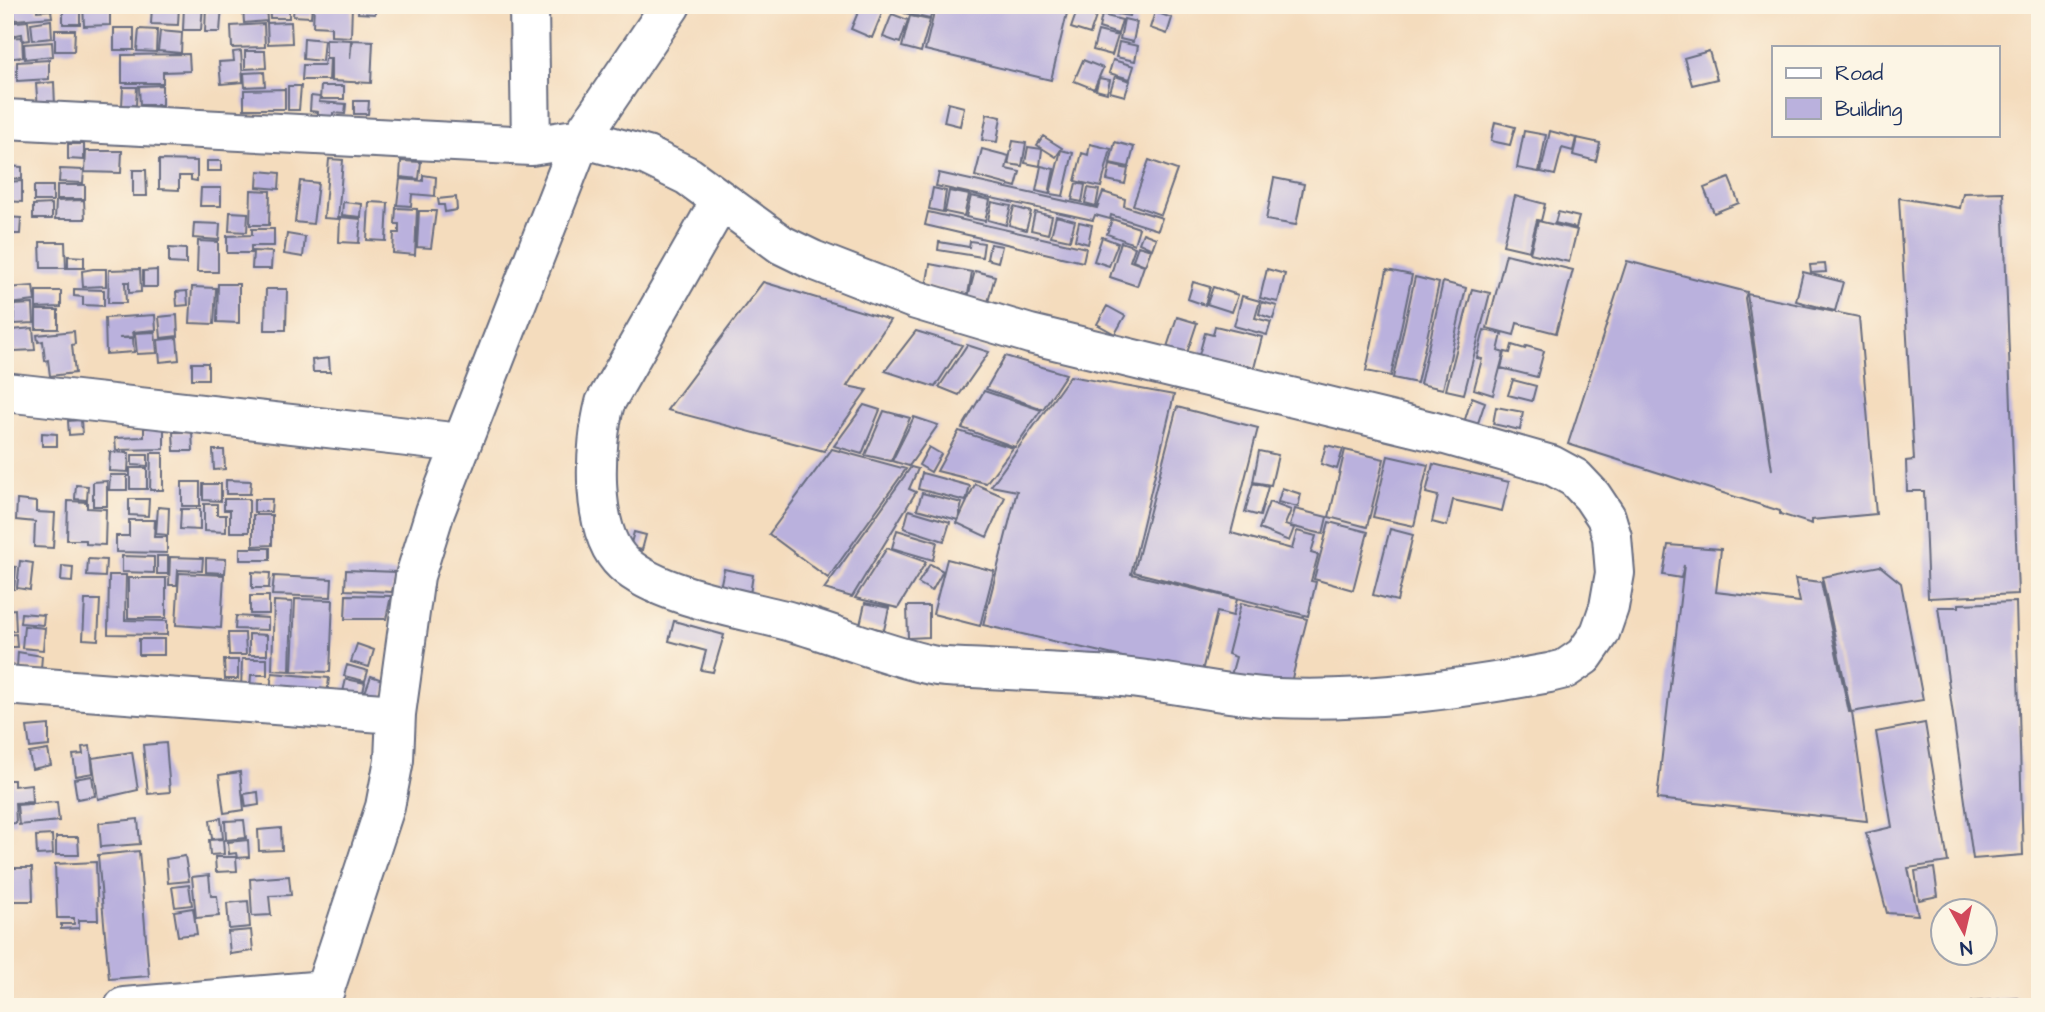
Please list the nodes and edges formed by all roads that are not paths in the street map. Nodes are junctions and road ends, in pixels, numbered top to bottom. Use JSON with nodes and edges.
{"nodes":[{"id":1,"x":529,"y":5,"type":"edge"},
{"id":2,"x":671,"y":5,"type":"edge"},
{"id":3,"x":5,"y":118,"type":"edge"},
{"id":4,"x":581,"y":138,"type":"junction"},
{"id":5,"x":531,"y":146,"type":"junction"},
{"id":6,"x":721,"y":200,"type":"junction"},
{"id":7,"x":5,"y":392,"type":"edge"},
{"id":8,"x":461,"y":443,"type":"junction"},
{"id":9,"x":5,"y":685,"type":"edge"},
{"id":10,"x":396,"y":714,"type":"junction"},
{"id":11,"x":322,"y":998,"type":"edge"},
{"id":12,"x":124,"y":1007,"type":"edge"}],
"edges":[{"from":1,"to":5,"type":"street"},
{"from":2,"to":4,"type":"street"},
{"from":3,"to":5,"type":"street"},
{"from":4,"to":5,"type":"street"},
{"from":4,"to":6,"type":"street"},
{"from":4,"to":8,"type":"street"},
{"from":6,"to":6,"type":"street"},
{"from":7,"to":8,"type":"street"},
{"from":8,"to":10,"type":"street"},
{"from":9,"to":10,"type":"street"},
{"from":10,"to":11,"type":"street"},
{"from":11,"to":12,"type":"street"}]}
